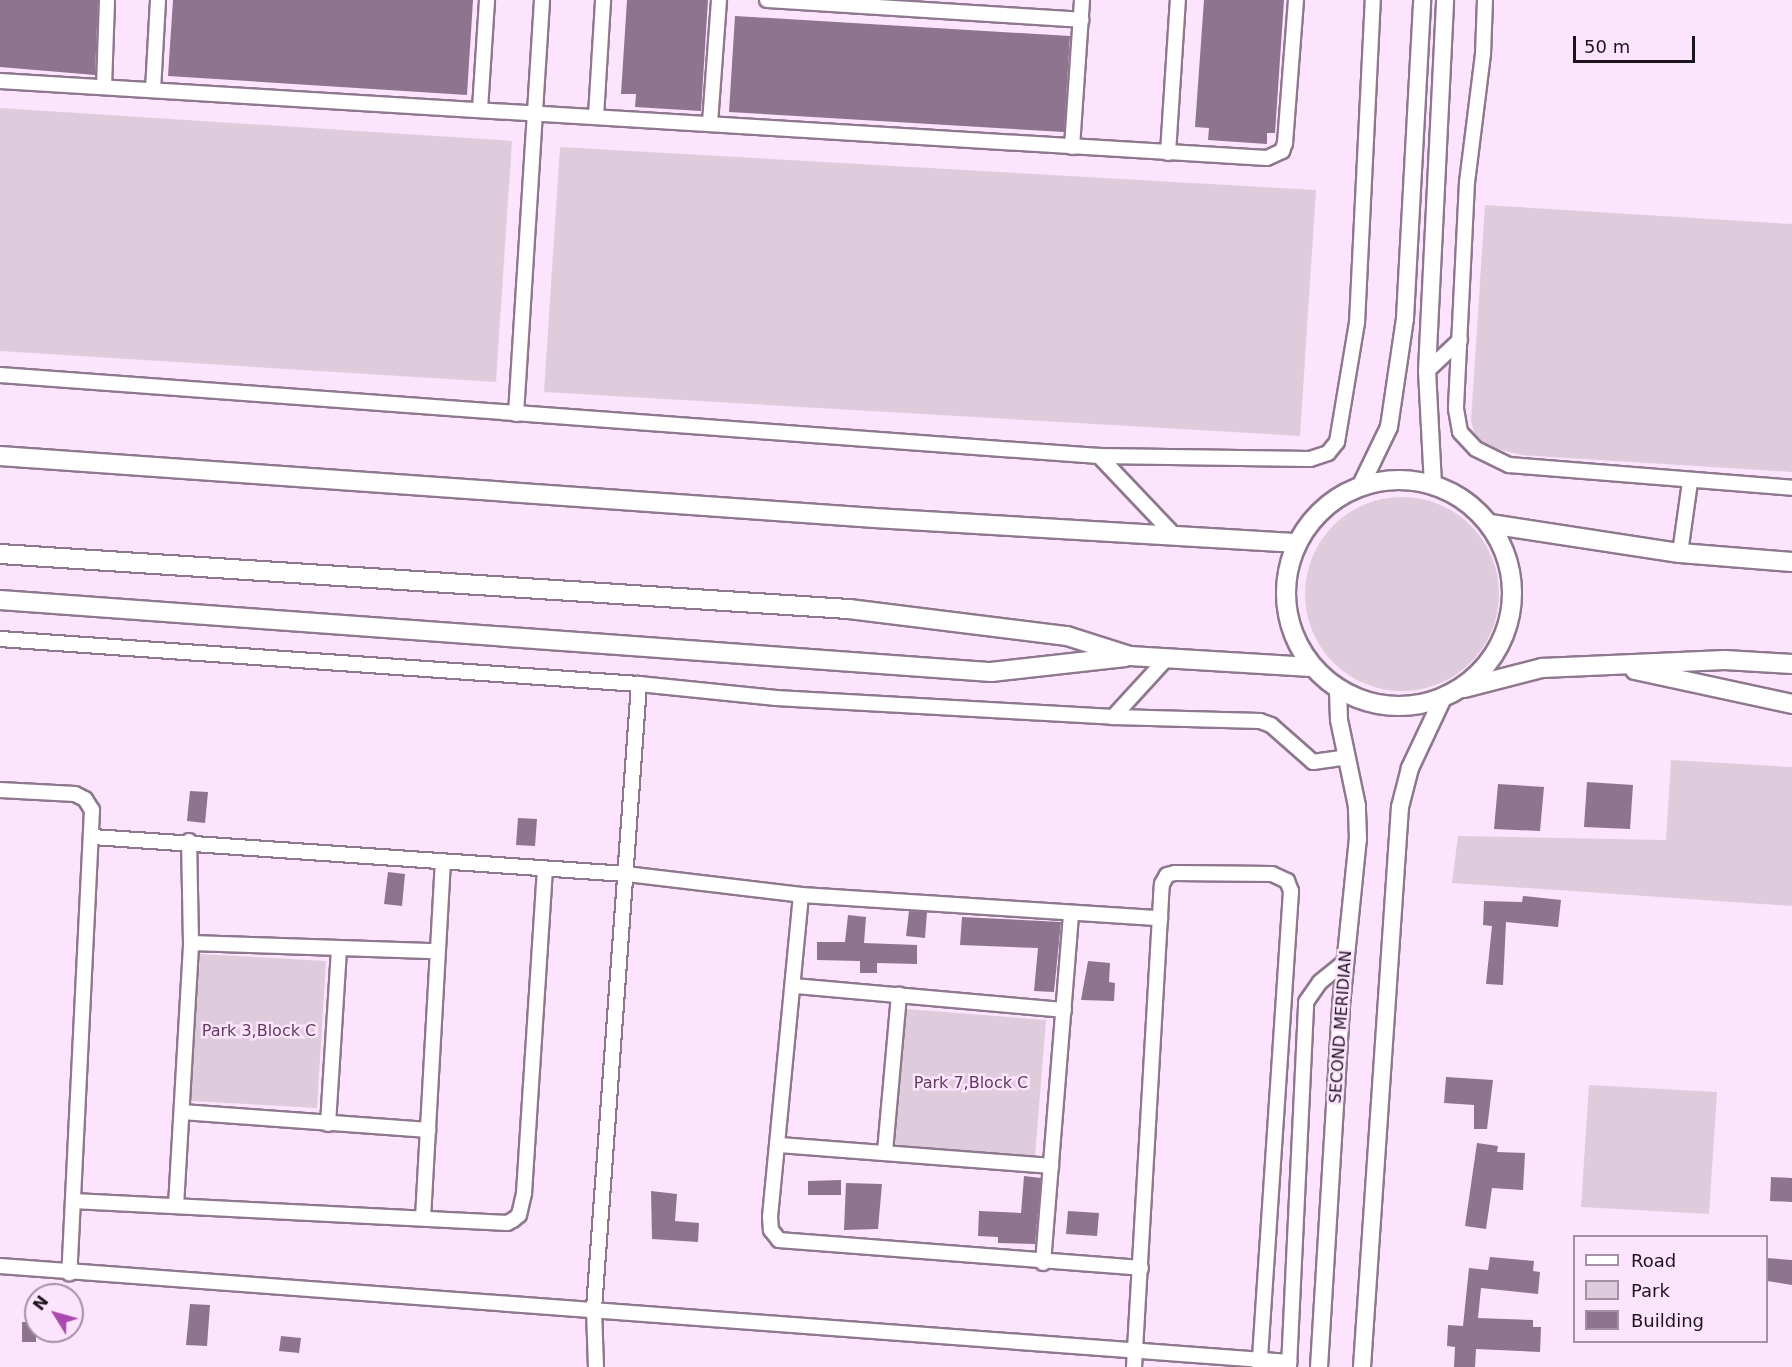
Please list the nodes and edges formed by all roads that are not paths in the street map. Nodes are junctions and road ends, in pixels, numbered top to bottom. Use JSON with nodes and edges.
{"nodes":[{"id":1,"x":107,"y":0,"type":"edge"},
{"id":2,"x":158,"y":0,"type":"edge"},
{"id":3,"x":487,"y":0,"type":"edge"},
{"id":4,"x":543,"y":0,"type":"edge"},
{"id":5,"x":603,"y":0,"type":"edge"},
{"id":6,"x":719,"y":0,"type":"edge"},
{"id":7,"x":767,"y":0,"type":"edge"},
{"id":8,"x":1082,"y":0,"type":"edge"},
{"id":9,"x":1178,"y":0,"type":"edge"},
{"id":10,"x":1296,"y":0,"type":"edge"},
{"id":11,"x":1373,"y":0,"type":"edge"},
{"id":12,"x":1422,"y":0,"type":"edge"},
{"id":13,"x":1445,"y":0,"type":"edge"},
{"id":14,"x":1485,"y":0,"type":"edge"},
{"id":15,"x":961,"y":6,"type":"edge"},
{"id":16,"x":1081,"y":20,"type":"junction"},
{"id":17,"x":0,"y":81,"type":"edge"},
{"id":18,"x":104,"y":87,"type":"junction"},
{"id":19,"x":153,"y":90,"type":"junction"},
{"id":20,"x":480,"y":109,"type":"junction"},
{"id":21,"x":536,"y":112,"type":"junction"},
{"id":22,"x":596,"y":116,"type":"junction"},
{"id":23,"x":710,"y":123,"type":"junction"},
{"id":24,"x":1072,"y":147,"type":"junction"},
{"id":25,"x":1168,"y":153,"type":"junction"},
{"id":26,"x":1460,"y":340,"type":"junction"},
{"id":27,"x":1427,"y":371,"type":"junction"},
{"id":28,"x":0,"y":375,"type":"edge"},
{"id":29,"x":516,"y":414,"type":"junction"},
{"id":30,"x":0,"y":456,"type":"edge"},
{"id":31,"x":1099,"y":456,"type":"junction"},
{"id":32,"x":1690,"y":482,"type":"junction"},
{"id":33,"x":1433,"y":485,"type":"junction"},
{"id":34,"x":1361,"y":486,"type":"junction"},
{"id":35,"x":1792,"y":488,"type":"edge"},
{"id":36,"x":1490,"y":524,"type":"junction"},
{"id":37,"x":1174,"y":535,"type":"junction"},
{"id":38,"x":1297,"y":543,"type":"junction"},
{"id":39,"x":1680,"y":553,"type":"junction"},
{"id":40,"x":0,"y":554,"type":"edge"},
{"id":41,"x":1792,"y":562,"type":"edge"},
{"id":42,"x":0,"y":600,"type":"edge"},
{"id":43,"x":0,"y":639,"type":"edge"},
{"id":44,"x":1130,"y":656,"type":"junction"},
{"id":45,"x":1167,"y":658,"type":"junction"},
{"id":46,"x":1792,"y":664,"type":"edge"},
{"id":47,"x":1610,"y":665,"type":"junction"},
{"id":48,"x":1311,"y":667,"type":"junction"},
{"id":49,"x":639,"y":684,"type":"junction"},
{"id":50,"x":1338,"y":689,"type":"junction"},
{"id":51,"x":1460,"y":689,"type":"junction"},
{"id":52,"x":1443,"y":698,"type":"junction"},
{"id":53,"x":1792,"y":704,"type":"edge"},
{"id":54,"x":1113,"y":717,"type":"junction"},
{"id":55,"x":1347,"y":757,"type":"junction"},
{"id":56,"x":0,"y":790,"type":"edge"},
{"id":57,"x":93,"y":837,"type":"junction"},
{"id":58,"x":189,"y":841,"type":"junction"},
{"id":59,"x":443,"y":864,"type":"junction"},
{"id":60,"x":545,"y":870,"type":"junction"},
{"id":61,"x":626,"y":874,"type":"junction"},
{"id":62,"x":801,"y":895,"type":"junction"},
{"id":63,"x":1071,"y":915,"type":"junction"},
{"id":64,"x":1160,"y":918,"type":"junction"},
{"id":65,"x":191,"y":943,"type":"junction"},
{"id":66,"x":339,"y":949,"type":"junction"},
{"id":67,"x":437,"y":951,"type":"junction"},
{"id":68,"x":1346,"y":960,"type":"junction"},
{"id":69,"x":795,"y":986,"type":"junction"},
{"id":70,"x":898,"y":995,"type":"junction"},
{"id":71,"x":1064,"y":1010,"type":"junction"},
{"id":72,"x":182,"y":1112,"type":"junction"},
{"id":73,"x":328,"y":1124,"type":"junction"},
{"id":74,"x":428,"y":1130,"type":"junction"},
{"id":75,"x":780,"y":1145,"type":"junction"},
{"id":76,"x":885,"y":1152,"type":"junction"},
{"id":77,"x":1051,"y":1166,"type":"junction"},
{"id":78,"x":73,"y":1201,"type":"junction"},
{"id":79,"x":176,"y":1206,"type":"junction"},
{"id":80,"x":423,"y":1218,"type":"junction"},
{"id":81,"x":1043,"y":1263,"type":"junction"},
{"id":82,"x":0,"y":1266,"type":"edge"},
{"id":83,"x":1141,"y":1268,"type":"junction"},
{"id":84,"x":69,"y":1273,"type":"junction"},
{"id":85,"x":594,"y":1309,"type":"junction"},
{"id":86,"x":1135,"y":1352,"type":"junction"},
{"id":87,"x":1259,"y":1363,"type":"edge"},
{"id":88,"x":1289,"y":1364,"type":"edge"},
{"id":89,"x":596,"y":1367,"type":"edge"},
{"id":90,"x":1134,"y":1367,"type":"edge"},
{"id":91,"x":1319,"y":1367,"type":"edge"},
{"id":92,"x":1362,"y":1367,"type":"edge"}],
"edges":[{"from":1,"to":18,"type":"street"},
{"from":2,"to":19,"type":"street"},
{"from":3,"to":20,"type":"street"},
{"from":4,"to":21,"type":"street"},
{"from":5,"to":22,"type":"street"},
{"from":6,"to":23,"type":"street"},
{"from":7,"to":15,"type":"street"},
{"from":8,"to":16,"type":"street"},
{"from":9,"to":25,"type":"street"},
{"from":10,"to":25,"type":"street"},
{"from":11,"to":31,"type":"street"},
{"from":12,"to":34,"type":"street"},
{"from":13,"to":27,"type":"street"},
{"from":14,"to":26,"type":"street"},
{"from":15,"to":16,"type":"street"},
{"from":16,"to":24,"type":"street"},
{"from":17,"to":18,"type":"street"},
{"from":18,"to":19,"type":"street"},
{"from":19,"to":20,"type":"street"},
{"from":20,"to":21,"type":"street"},
{"from":21,"to":22,"type":"street"},
{"from":21,"to":29,"type":"street"},
{"from":22,"to":23,"type":"street"},
{"from":23,"to":24,"type":"street"},
{"from":24,"to":25,"type":"street"},
{"from":26,"to":27,"type":"street"},
{"from":26,"to":32,"type":"street"},
{"from":27,"to":33,"type":"street"},
{"from":28,"to":29,"type":"street"},
{"from":29,"to":31,"type":"street"},
{"from":30,"to":37,"type":"main road"},
{"from":31,"to":37,"type":"street"},
{"from":32,"to":35,"type":"street"},
{"from":32,"to":39,"type":"street"},
{"from":33,"to":34,"type":"main road"},
{"from":33,"to":36,"type":"main road"},
{"from":34,"to":38,"type":"main road"},
{"from":36,"to":39,"type":"main road"},
{"from":36,"to":51,"type":"main road"},
{"from":37,"to":38,"type":"main road"},
{"from":38,"to":48,"type":"main road"},
{"from":39,"to":41,"type":"main road"},
{"from":40,"to":44,"type":"main road"},
{"from":42,"to":44,"type":"main road"},
{"from":43,"to":49,"type":"street"},
{"from":44,"to":45,"type":"main road"},
{"from":45,"to":48,"type":"main road"},
{"from":45,"to":54,"type":"street"},
{"from":46,"to":47,"type":"main road"},
{"from":47,"to":51,"type":"main road"},
{"from":47,"to":53,"type":"main road"},
{"from":48,"to":50,"type":"main road"},
{"from":49,"to":54,"type":"street"},
{"from":49,"to":61,"type":"street"},
{"from":50,"to":52,"type":"main road"},
{"from":50,"to":55,"type":"street","name":"SECOND MERIDIAN"},
{"from":51,"to":52,"type":"main road"},
{"from":52,"to":92,"type":"street"},
{"from":54,"to":55,"type":"street"},
{"from":55,"to":68,"type":"street","name":"SECOND MERIDIAN"},
{"from":56,"to":57,"type":"street"},
{"from":57,"to":58,"type":"street"},
{"from":57,"to":78,"type":"street"},
{"from":58,"to":59,"type":"street"},
{"from":58,"to":65,"type":"street"},
{"from":59,"to":60,"type":"street"},
{"from":59,"to":67,"type":"street"},
{"from":60,"to":61,"type":"street"},
{"from":60,"to":80,"type":"street"},
{"from":61,"to":62,"type":"street"},
{"from":61,"to":85,"type":"street"},
{"from":62,"to":63,"type":"street"},
{"from":62,"to":69,"type":"street"},
{"from":63,"to":64,"type":"street"},
{"from":63,"to":71,"type":"street"},
{"from":64,"to":83,"type":"street"},
{"from":64,"to":87,"type":"street"},
{"from":65,"to":66,"type":"street"},
{"from":65,"to":72,"type":"street"},
{"from":66,"to":67,"type":"street"},
{"from":66,"to":73,"type":"street"},
{"from":67,"to":74,"type":"street"},
{"from":68,"to":88,"type":"street"},
{"from":68,"to":91,"type":"street","name":"SECOND MERIDIAN"},
{"from":69,"to":70,"type":"street"},
{"from":69,"to":75,"type":"street"},
{"from":70,"to":71,"type":"street"},
{"from":70,"to":76,"type":"street"},
{"from":71,"to":77,"type":"street"},
{"from":72,"to":73,"type":"street"},
{"from":72,"to":79,"type":"street"},
{"from":73,"to":74,"type":"street"},
{"from":74,"to":80,"type":"street"},
{"from":75,"to":76,"type":"street"},
{"from":75,"to":81,"type":"street"},
{"from":76,"to":77,"type":"street"},
{"from":77,"to":81,"type":"street"},
{"from":78,"to":79,"type":"street"},
{"from":78,"to":84,"type":"street"},
{"from":79,"to":80,"type":"street"},
{"from":81,"to":83,"type":"street"},
{"from":82,"to":84,"type":"street"},
{"from":83,"to":86,"type":"street"},
{"from":84,"to":85,"type":"street"},
{"from":85,"to":86,"type":"street"},
{"from":85,"to":89,"type":"street"},
{"from":86,"to":87,"type":"street"},
{"from":86,"to":90,"type":"street"},
{"from":87,"to":88,"type":"street"}]}
